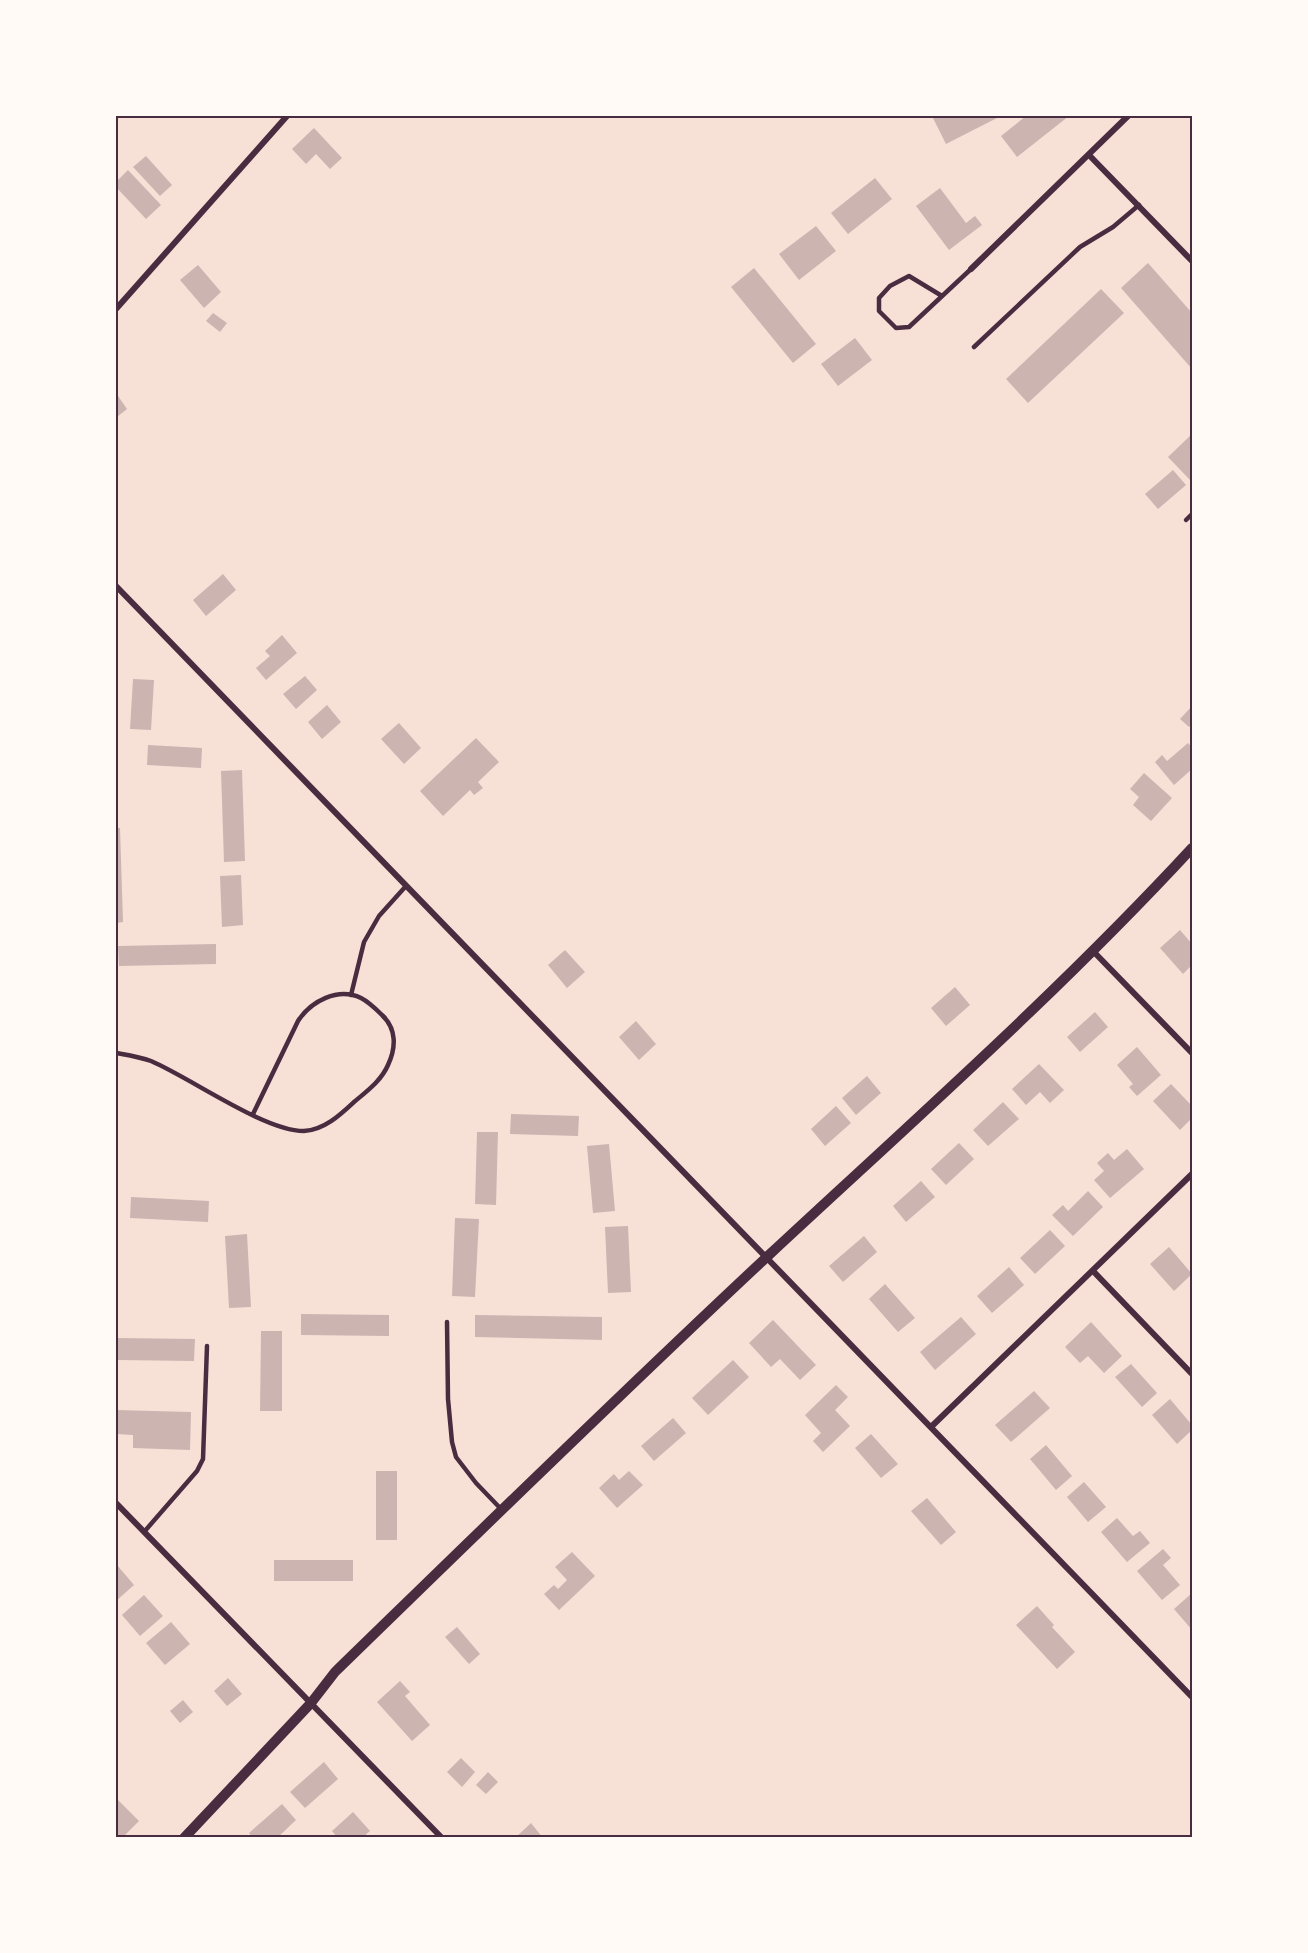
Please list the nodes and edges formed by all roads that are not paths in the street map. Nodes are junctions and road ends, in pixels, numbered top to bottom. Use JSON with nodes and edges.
{"nodes":[{"id":1,"x":287,"y":116,"type":"edge"},
{"id":2,"x":1128,"y":116,"type":"edge"},
{"id":3,"x":1089,"y":155,"type":"junction"},
{"id":4,"x":1139,"y":206,"type":"junction"},
{"id":5,"x":1192,"y":261,"type":"edge"},
{"id":6,"x":971,"y":269,"type":"joint"},
{"id":7,"x":942,"y":296,"type":"junction"},
{"id":8,"x":116,"y":309,"type":"edge"},
{"id":9,"x":974,"y":347,"type":"dead end"},
{"id":10,"x":1192,"y":514,"type":"edge"},
{"id":11,"x":1186,"y":520,"type":"dead end"},
{"id":12,"x":116,"y":586,"type":"edge"},
{"id":13,"x":1192,"y":848,"type":"edge"},
{"id":14,"x":406,"y":886,"type":"junction"},
{"id":15,"x":1092,"y":950,"type":"junction"},
{"id":16,"x":351,"y":995,"type":"junction"},
{"id":17,"x":116,"y":1053,"type":"edge"},
{"id":18,"x":1192,"y":1053,"type":"edge"},
{"id":19,"x":253,"y":1114,"type":"junction"},
{"id":20,"x":1192,"y":1174,"type":"edge"},
{"id":21,"x":767,"y":1258,"type":"junction"},
{"id":22,"x":1093,"y":1271,"type":"junction"},
{"id":23,"x":447,"y":1322,"type":"dead end"},
{"id":24,"x":207,"y":1346,"type":"dead end"},
{"id":25,"x":1192,"y":1374,"type":"edge"},
{"id":26,"x":931,"y":1427,"type":"junction"},
{"id":27,"x":116,"y":1503,"type":"edge"},
{"id":28,"x":501,"y":1509,"type":"junction"},
{"id":29,"x":144,"y":1532,"type":"junction"},
{"id":30,"x":1192,"y":1697,"type":"edge"},
{"id":31,"x":311,"y":1703,"type":"junction"},
{"id":32,"x":184,"y":1838,"type":"edge"},
{"id":33,"x":442,"y":1838,"type":"edge"}],
"edges":[{"from":1,"to":8,"type":"street"},
{"from":2,"to":3,"type":"street"},
{"from":3,"to":4,"type":"street"},
{"from":3,"to":6,"type":"street"},
{"from":4,"to":5,"type":"street"},
{"from":4,"to":9,"type":"lane"},
{"from":6,"to":7,"type":"lane"},
{"from":7,"to":7,"type":"lane"},
{"from":10,"to":11,"type":"lane"},
{"from":12,"to":14,"type":"street"},
{"from":13,"to":15,"type":"street"},
{"from":14,"to":16,"type":"lane"},
{"from":14,"to":21,"type":"street"},
{"from":15,"to":18,"type":"street"},
{"from":15,"to":21,"type":"street"},
{"from":16,"to":19,"type":"lane"},
{"from":16,"to":19,"type":"lane"},
{"from":17,"to":19,"type":"lane"},
{"from":20,"to":22,"type":"street"},
{"from":21,"to":26,"type":"street"},
{"from":21,"to":28,"type":"street"},
{"from":22,"to":25,"type":"street"},
{"from":22,"to":26,"type":"street"},
{"from":23,"to":28,"type":"lane"},
{"from":24,"to":29,"type":"lane"},
{"from":26,"to":30,"type":"street"},
{"from":27,"to":29,"type":"street"},
{"from":28,"to":31,"type":"street"},
{"from":29,"to":31,"type":"street"},
{"from":31,"to":32,"type":"street"},
{"from":31,"to":33,"type":"street"}]}
